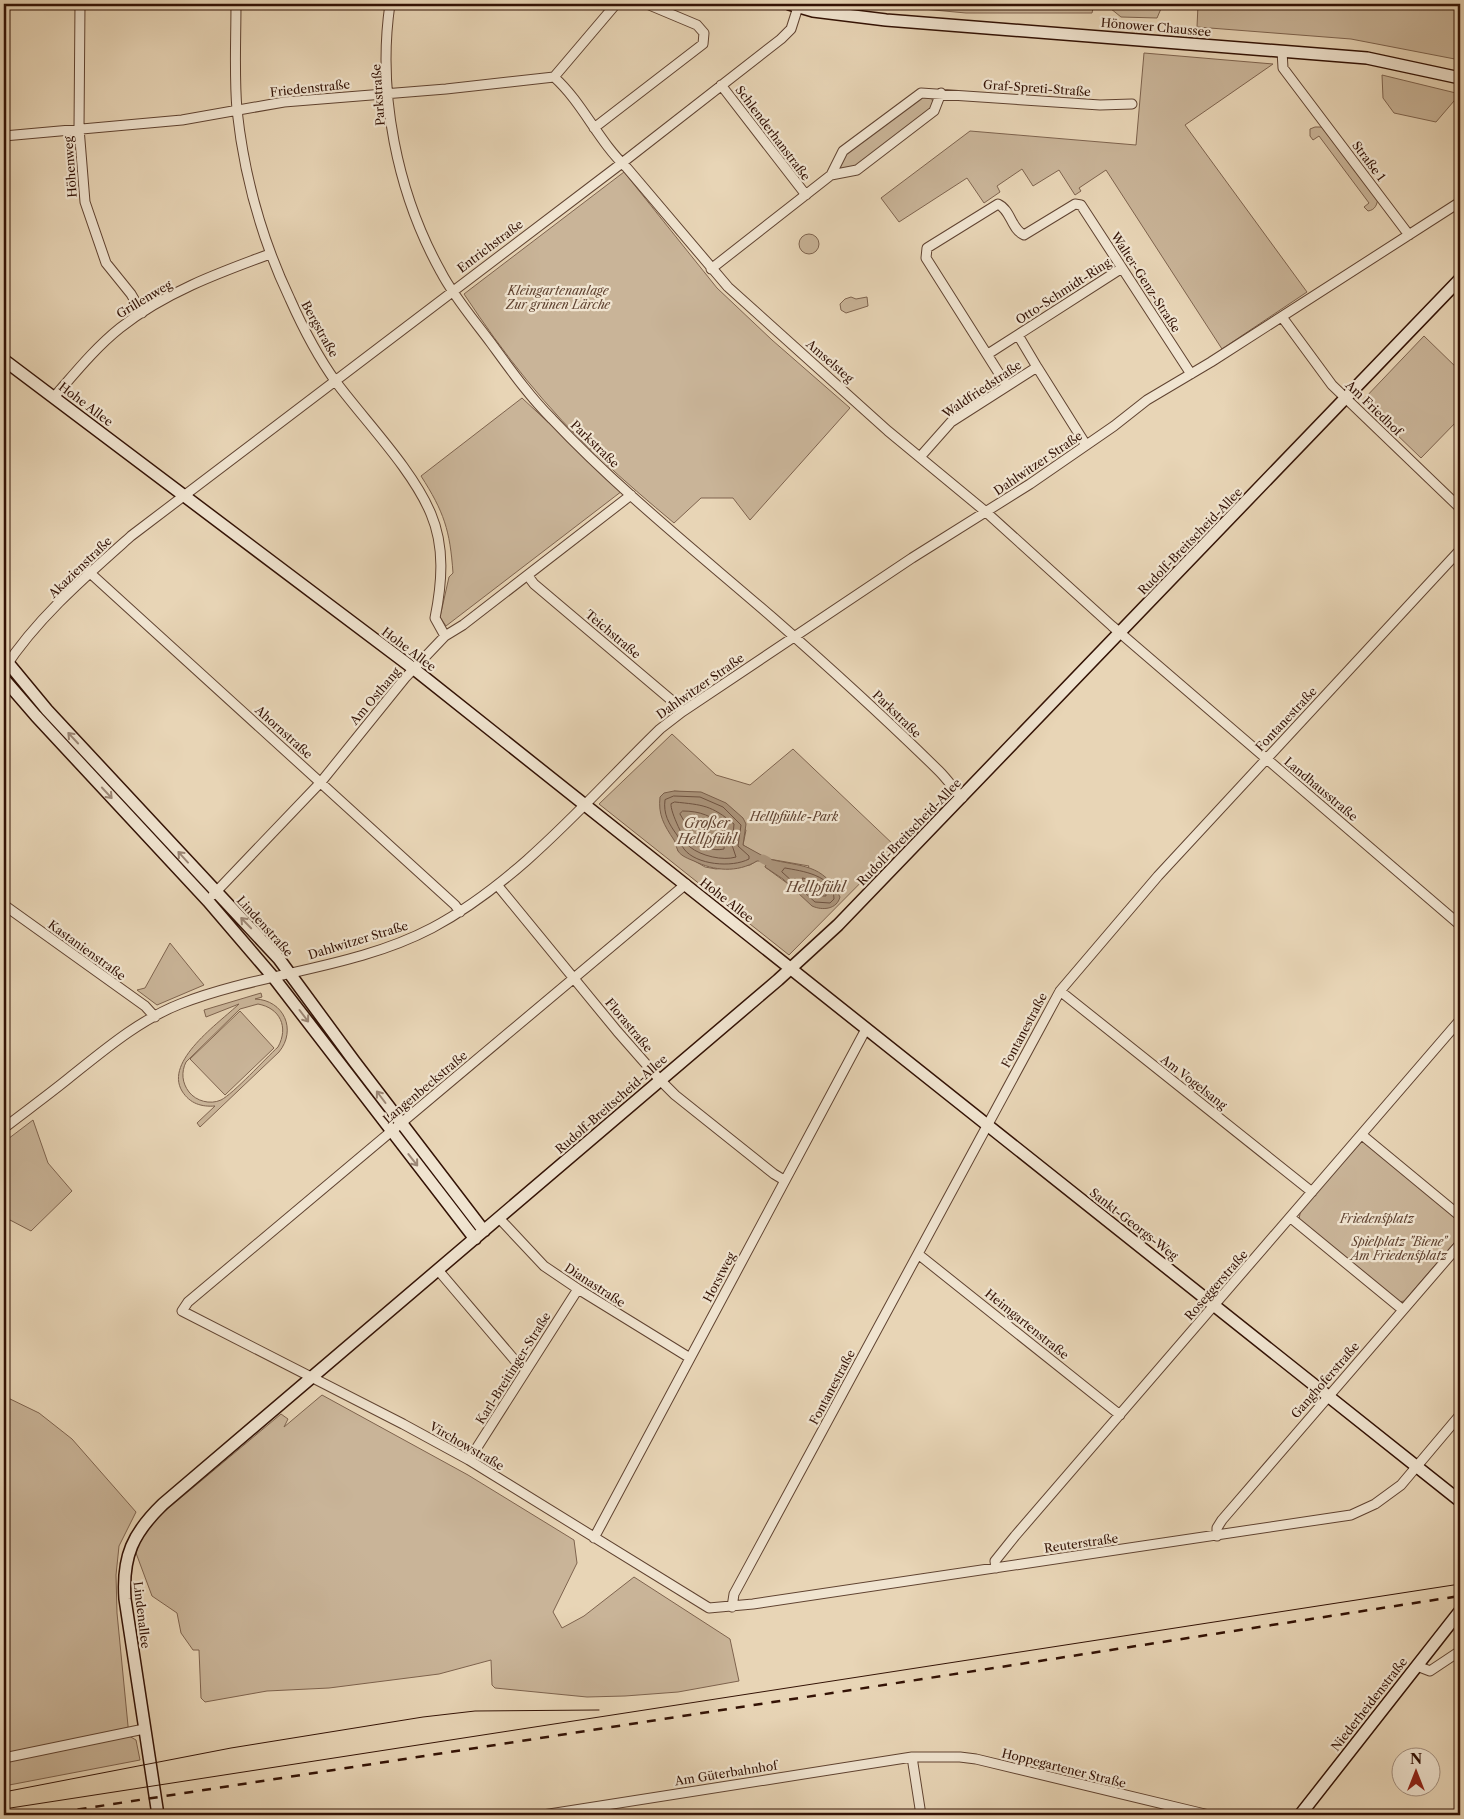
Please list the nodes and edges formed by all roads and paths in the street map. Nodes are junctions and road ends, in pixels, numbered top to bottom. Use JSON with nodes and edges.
{"nodes":[{"id":1,"x":80,"y":4,"type":"edge"},
{"id":2,"x":236,"y":4,"type":"edge"},
{"id":3,"x":390,"y":4,"type":"edge"},
{"id":4,"x":616,"y":4,"type":"edge"},
{"id":5,"x":647,"y":4,"type":"edge"},
{"id":6,"x":793,"y":5,"type":"edge"},
{"id":7,"x":1282,"y":51,"type":"junction"},
{"id":8,"x":554,"y":77,"type":"junction"},
{"id":9,"x":1460,"y":78,"type":"edge"},
{"id":10,"x":721,"y":85,"type":"junction"},
{"id":11,"x":941,"y":93,"type":"junction"},
{"id":12,"x":388,"y":94,"type":"junction"},
{"id":13,"x":1132,"y":104,"type":"dead end"},
{"id":14,"x":237,"y":111,"type":"junction"},
{"id":15,"x":79,"y":128,"type":"junction"},
{"id":16,"x":594,"y":128,"type":"junction"},
{"id":17,"x":4,"y":136,"type":"edge"},
{"id":18,"x":622,"y":163,"type":"junction"},
{"id":19,"x":831,"y":175,"type":"junction"},
{"id":20,"x":806,"y":195,"type":"junction"},
{"id":21,"x":1460,"y":202,"type":"edge"},
{"id":22,"x":1409,"y":235,"type":"junction"},
{"id":23,"x":270,"y":254,"type":"junction"},
{"id":24,"x":1122,"y":268,"type":"junction"},
{"id":25,"x":711,"y":269,"type":"junction"},
{"id":26,"x":1460,"y":279,"type":"edge"},
{"id":27,"x":453,"y":290,"type":"junction"},
{"id":28,"x":142,"y":313,"type":"junction"},
{"id":29,"x":1282,"y":316,"type":"junction"},
{"id":30,"x":1018,"y":335,"type":"junction"},
{"id":31,"x":988,"y":354,"type":"junction"},
{"id":32,"x":4,"y":360,"type":"edge"},
{"id":33,"x":1037,"y":367,"type":"junction"},
{"id":34,"x":1191,"y":374,"type":"junction"},
{"id":35,"x":336,"y":381,"type":"junction"},
{"id":36,"x":1006,"y":386,"type":"junction"},
{"id":37,"x":54,"y":397,"type":"junction"},
{"id":38,"x":1346,"y":398,"type":"junction"},
{"id":39,"x":1086,"y":445,"type":"junction"},
{"id":40,"x":920,"y":457,"type":"junction"},
{"id":41,"x":631,"y":495,"type":"junction"},
{"id":42,"x":185,"y":496,"type":"junction"},
{"id":43,"x":1460,"y":508,"type":"edge"},
{"id":44,"x":986,"y":512,"type":"junction"},
{"id":45,"x":1460,"y":550,"type":"edge"},
{"id":46,"x":89,"y":572,"type":"junction"},
{"id":47,"x":528,"y":576,"type":"junction"},
{"id":48,"x":1120,"y":633,"type":"junction"},
{"id":49,"x":446,"y":636,"type":"junction"},
{"id":50,"x":793,"y":636,"type":"junction"},
{"id":51,"x":5,"y":663,"type":"edge"},
{"id":52,"x":414,"y":669,"type":"junction"},
{"id":53,"x":4,"y":679,"type":"edge"},
{"id":54,"x":682,"y":712,"type":"junction"},
{"id":55,"x":1266,"y":759,"type":"junction"},
{"id":56,"x":321,"y":782,"type":"junction"},
{"id":57,"x":962,"y":798,"type":"junction"},
{"id":58,"x":583,"y":804,"type":"junction"},
{"id":59,"x":686,"y":884,"type":"junction"},
{"id":60,"x":498,"y":886,"type":"junction"},
{"id":61,"x":212,"y":897,"type":"junction"},
{"id":62,"x":4,"y":905,"type":"edge"},
{"id":63,"x":460,"y":912,"type":"junction"},
{"id":64,"x":1460,"y":925,"type":"edge"},
{"id":65,"x":791,"y":969,"type":"junction"},
{"id":66,"x":289,"y":974,"type":"junction"},
{"id":67,"x":274,"y":978,"type":"junction"},
{"id":68,"x":575,"y":979,"type":"junction"},
{"id":69,"x":1060,"y":991,"type":"junction"},
{"id":70,"x":154,"y":1016,"type":"junction"},
{"id":71,"x":1460,"y":1020,"type":"edge"},
{"id":72,"x":866,"y":1029,"type":"junction"},
{"id":73,"x":660,"y":1080,"type":"junction"},
{"id":74,"x":401,"y":1123,"type":"junction"},
{"id":75,"x":988,"y":1125,"type":"junction"},
{"id":76,"x":4,"y":1128,"type":"edge"},
{"id":77,"x":391,"y":1131,"type":"junction"},
{"id":78,"x":1362,"y":1134,"type":"junction"},
{"id":79,"x":784,"y":1180,"type":"junction"},
{"id":80,"x":1312,"y":1192,"type":"junction"},
{"id":81,"x":1460,"y":1216,"type":"edge"},
{"id":82,"x":499,"y":1218,"type":"junction"},
{"id":83,"x":1291,"y":1218,"type":"junction"},
{"id":84,"x":484,"y":1231,"type":"junction"},
{"id":85,"x":475,"y":1239,"type":"junction"},
{"id":86,"x":1460,"y":1244,"type":"edge"},
{"id":87,"x":918,"y":1254,"type":"junction"},
{"id":88,"x":438,"y":1270,"type":"junction"},
{"id":89,"x":578,"y":1289,"type":"junction"},
{"id":90,"x":1215,"y":1306,"type":"junction"},
{"id":91,"x":1403,"y":1310,"type":"junction"},
{"id":92,"x":182,"y":1311,"type":"joint"},
{"id":93,"x":690,"y":1358,"type":"junction"},
{"id":94,"x":527,"y":1369,"type":"junction"},
{"id":95,"x":311,"y":1378,"type":"junction"},
{"id":96,"x":1329,"y":1396,"type":"junction"},
{"id":97,"x":1120,"y":1415,"type":"junction"},
{"id":98,"x":1460,"y":1416,"type":"edge"},
{"id":99,"x":469,"y":1460,"type":"junction"},
{"id":100,"x":1417,"y":1466,"type":"junction"},
{"id":101,"x":1460,"y":1501,"type":"edge"},
{"id":102,"x":1217,"y":1536,"type":"junction"},
{"id":103,"x":594,"y":1538,"type":"junction"},
{"id":104,"x":996,"y":1568,"type":"junction"},
{"id":105,"x":732,"y":1607,"type":"junction"},
{"id":106,"x":1460,"y":1611,"type":"edge"},
{"id":107,"x":1460,"y":1651,"type":"edge"},
{"id":108,"x":1417,"y":1666,"type":"junction"},
{"id":109,"x":144,"y":1729,"type":"junction"},
{"id":110,"x":912,"y":1756,"type":"junction"},
{"id":111,"x":4,"y":1758,"type":"edge"},
{"id":112,"x":158,"y":1815,"type":"edge"},
{"id":113,"x":543,"y":1815,"type":"edge"},
{"id":114,"x":922,"y":1815,"type":"edge"},
{"id":115,"x":1209,"y":1815,"type":"edge"},
{"id":116,"x":1300,"y":1815,"type":"edge"}],
"edges":[{"from":1,"to":15,"type":"street","name":"Höhenweg"},
{"from":2,"to":14,"type":"street","name":"Bergstraße"},
{"from":3,"to":12,"type":"street","name":"Parkstraße"},
{"from":4,"to":8,"type":"street"},
{"from":5,"to":16,"type":"street"},
{"from":6,"to":7,"type":"street","name":"Hönower Chaussee"},
{"from":6,"to":10,"type":"street","name":"Entrichstraße"},
{"from":7,"to":9,"type":"street","name":"Hönower Chaussee"},
{"from":7,"to":22,"type":"street","name":"Straße 1"},
{"from":8,"to":12,"type":"street","name":"Friedenstraße"},
{"from":8,"to":16,"type":"street","name":"Amselsteg"},
{"from":10,"to":18,"type":"street","name":"Entrichstraße"},
{"from":10,"to":20,"type":"street","name":"Schlenderhanstraße"},
{"from":11,"to":13,"type":"street","name":"Graf-Spreti-Straße"},
{"from":11,"to":19,"type":"street","name":"Graf-Spreti-Straße"},
{"from":11,"to":19,"type":"street","name":"Graf-Spreti-Straße"},
{"from":12,"to":14,"type":"street","name":"Friedenstraße"},
{"from":12,"to":27,"type":"street","name":"Parkstraße"},
{"from":14,"to":15,"type":"street","name":"Friedenstraße"},
{"from":14,"to":23,"type":"street","name":"Bergstraße"},
{"from":15,"to":17,"type":"street","name":"Friedenstraße"},
{"from":15,"to":28,"type":"street","name":"Höhenweg"},
{"from":16,"to":18,"type":"street","name":"Amselsteg"},
{"from":18,"to":25,"type":"street","name":"Amselsteg"},
{"from":18,"to":27,"type":"street","name":"Entrichstraße"},
{"from":19,"to":20,"type":"street","name":"Graf-Spreti-Straße"},
{"from":20,"to":25,"type":"street","name":"Graf-Spreti-Straße"},
{"from":21,"to":22,"type":"street"},
{"from":22,"to":29,"type":"street","name":"Dahlwitzer Straße"},
{"from":23,"to":28,"type":"street","name":"Grillenweg"},
{"from":23,"to":35,"type":"street","name":"Bergstraße"},
{"from":24,"to":30,"type":"street","name":"Otto-Schmidt-Ring"},
{"from":24,"to":31,"type":"street","name":"Walter-Genz-Straße"},
{"from":24,"to":34,"type":"street","name":"Walter-Genz-Straße"},
{"from":25,"to":40,"type":"street","name":"Amselsteg"},
{"from":26,"to":38,"type":"street","name":"Rudolf-Breitscheid-Allee"},
{"from":27,"to":35,"type":"street","name":"Entrichstraße"},
{"from":27,"to":41,"type":"street","name":"Parkstraße"},
{"from":28,"to":37,"type":"street","name":"Grillenweg"},
{"from":29,"to":34,"type":"street","name":"Dahlwitzer Straße"},
{"from":29,"to":38,"type":"street","name":"Am Friedhof"},
{"from":30,"to":31,"type":"street","name":"Otto-Schmidt-Ring"},
{"from":30,"to":33,"type":"street","name":"Otto-Schmidt-Ring"},
{"from":31,"to":36,"type":"street"},
{"from":32,"to":37,"type":"street","name":"Hohe Allee"},
{"from":33,"to":36,"type":"street","name":"Waldfriedstraße"},
{"from":33,"to":39,"type":"street","name":"Waldfriedstraße"},
{"from":34,"to":39,"type":"street","name":"Dahlwitzer Straße"},
{"from":35,"to":42,"type":"street","name":"Entrichstraße"},
{"from":35,"to":49,"type":"street","name":"Bergstraße"},
{"from":36,"to":40,"type":"street","name":"Waldfriedstraße"},
{"from":37,"to":42,"type":"street","name":"Hohe Allee"},
{"from":38,"to":43,"type":"street","name":"Am Friedhof"},
{"from":38,"to":48,"type":"street","name":"Rudolf-Breitscheid-Allee"},
{"from":39,"to":44,"type":"street","name":"Dahlwitzer Straße"},
{"from":40,"to":44,"type":"street","name":"Amselsteg"},
{"from":41,"to":47,"type":"street","name":"Am Osthang"},
{"from":41,"to":50,"type":"street","name":"Parkstraße"},
{"from":42,"to":46,"type":"street","name":"Akazienstraße"},
{"from":42,"to":52,"type":"street","name":"Hohe Allee"},
{"from":44,"to":48,"type":"street","name":"Amselsteg"},
{"from":44,"to":50,"type":"street","name":"Dahlwitzer Straße"},
{"from":45,"to":55,"type":"street","name":"Fontanestraße"},
{"from":46,"to":51,"type":"street","name":"Akazienstraße"},
{"from":46,"to":56,"type":"street","name":"Ahornstraße"},
{"from":47,"to":49,"type":"street","name":"Am Osthang"},
{"from":47,"to":54,"type":"street","name":"Teichstraße"},
{"from":48,"to":55,"type":"street","name":"Landhausstraße"},
{"from":48,"to":57,"type":"street","name":"Rudolf-Breitscheid-Allee"},
{"from":49,"to":52,"type":"street","name":"Am Osthang"},
{"from":50,"to":54,"type":"street","name":"Dahlwitzer Straße"},
{"from":50,"to":57,"type":"street","name":"Parkstraße"},
{"from":61,"to":51,"type":"street","name":"Lindenstraße","one_way":true},
{"from":52,"to":56,"type":"street","name":"Am Osthang"},
{"from":52,"to":58,"type":"street","name":"Hohe Allee"},
{"from":53,"to":61,"type":"street","name":"Lindenstraße","one_way":true},
{"from":54,"to":58,"type":"street","name":"Dahlwitzer Straße"},
{"from":55,"to":64,"type":"street","name":"Landhausstraße"},
{"from":55,"to":69,"type":"street","name":"Fontanestraße"},
{"from":56,"to":61,"type":"street","name":"Am Osthang"},
{"from":56,"to":63,"type":"street","name":"Ahornstraße"},
{"from":57,"to":65,"type":"street","name":"Rudolf-Breitscheid-Allee"},
{"from":58,"to":59,"type":"street","name":"Hohe Allee"},
{"from":58,"to":60,"type":"street","name":"Dahlwitzer Straße"},
{"from":59,"to":65,"type":"street","name":"Hohe Allee"},
{"from":59,"to":68,"type":"street","name":"Langenbeckstraße"},
{"from":60,"to":63,"type":"street","name":"Dahlwitzer Straße"},
{"from":60,"to":68,"type":"street","name":"Florastraße"},
{"from":66,"to":61,"type":"street","name":"Lindenstraße","one_way":true},
{"from":61,"to":67,"type":"street","name":"Lindenstraße"},
{"from":62,"to":70,"type":"street","name":"Kastanienstraße"},
{"from":63,"to":66,"type":"street","name":"Dahlwitzer Straße"},
{"from":65,"to":72,"type":"street","name":"Sankt-Georgs-Weg"},
{"from":65,"to":73,"type":"street","name":"Rudolf-Breitscheid-Allee"},
{"from":66,"to":67,"type":"street","name":"Dahlwitzer Straße"},
{"from":74,"to":66,"type":"street","name":"Lindenstraße","one_way":true},
{"from":67,"to":70,"type":"street","name":"Dahlwitzer Straße"},
{"from":67,"to":77,"type":"street","name":"Lindenstraße","one_way":true},
{"from":68,"to":73,"type":"street","name":"Florastraße"},
{"from":68,"to":74,"type":"street","name":"Langenbeckstraße"},
{"from":69,"to":75,"type":"street","name":"Fontanestraße"},
{"from":69,"to":80,"type":"street","name":"Am Vogelsang"},
{"from":70,"to":76,"type":"street","name":"Dahlwitzer Straße"},
{"from":71,"to":78,"type":"street","name":"Roseggerstraße"},
{"from":72,"to":75,"type":"street","name":"Sankt-Georgs-Weg"},
{"from":72,"to":79,"type":"street","name":"Horstweg"},
{"from":73,"to":79,"type":"street","name":"Florastraße"},
{"from":73,"to":82,"type":"street","name":"Rudolf-Breitscheid-Allee"},
{"from":74,"to":77,"type":"street","name":"Langenbeckstraße"},
{"from":74,"to":84,"type":"street","name":"Lindenstraße"},
{"from":75,"to":87,"type":"street","name":"Fontanestraße"},
{"from":75,"to":90,"type":"street","name":"Sankt-Georgs-Weg"},
{"from":77,"to":85,"type":"street","name":"Lindenstraße","one_way":true},
{"from":77,"to":92,"type":"street","name":"Langenbeckstraße"},
{"from":78,"to":80,"type":"street","name":"Roseggerstraße"},
{"from":78,"to":81,"type":"street"},
{"from":79,"to":93,"type":"street","name":"Horstweg"},
{"from":80,"to":83,"type":"street","name":"Roseggerstraße"},
{"from":82,"to":84,"type":"street","name":"Rudolf-Breitscheid-Allee"},
{"from":82,"to":89,"type":"street","name":"Dianastraße"},
{"from":83,"to":90,"type":"street","name":"Roseggerstraße"},
{"from":83,"to":91,"type":"street"},
{"from":84,"to":85,"type":"street","name":"Rudolf-Breitscheid-Allee"},
{"from":85,"to":88,"type":"street","name":"Rudolf-Breitscheid-Allee"},
{"from":86,"to":91,"type":"street","name":"Ganghoferstraße"},
{"from":87,"to":97,"type":"street","name":"Heimgartenstraße"},
{"from":87,"to":105,"type":"street","name":"Fontanestraße"},
{"from":88,"to":94,"type":"street"},
{"from":88,"to":95,"type":"street","name":"Rudolf-Breitscheid-Allee"},
{"from":89,"to":93,"type":"street","name":"Dianastraße"},
{"from":89,"to":94,"type":"street","name":"Karl-Breitinger-Straße"},
{"from":90,"to":96,"type":"street","name":"Sankt-Georgs-Weg"},
{"from":90,"to":97,"type":"street","name":"Roseggerstraße"},
{"from":91,"to":96,"type":"street","name":"Ganghoferstraße"},
{"from":92,"to":95,"type":"street","name":"Virchowstraße"},
{"from":93,"to":103,"type":"street","name":"Horstweg"},
{"from":94,"to":99,"type":"street","name":"Karl-Breitinger-Straße"},
{"from":95,"to":99,"type":"street","name":"Virchowstraße"},
{"from":95,"to":109,"type":"street","name":"Lindenallee"},
{"from":96,"to":100,"type":"street","name":"Sankt-Georgs-Weg"},
{"from":96,"to":102,"type":"street","name":"Ganghoferstraße"},
{"from":97,"to":104,"type":"street","name":"Roseggerstraße"},
{"from":98,"to":100,"type":"street","name":"Reuterstraße"},
{"from":99,"to":103,"type":"street","name":"Virchowstraße"},
{"from":100,"to":101,"type":"street","name":"Sankt-Georgs-Weg"},
{"from":100,"to":102,"type":"street","name":"Reuterstraße"},
{"from":102,"to":104,"type":"street","name":"Reuterstraße"},
{"from":103,"to":105,"type":"street","name":"Virchowstraße"},
{"from":104,"to":105,"type":"street","name":"Reuterstraße"},
{"from":106,"to":108,"type":"street","name":"Niederheidenstraße"},
{"from":107,"to":108,"type":"street"},
{"from":108,"to":116,"type":"street","name":"Niederheidenstraße"},
{"from":109,"to":111,"type":"street"},
{"from":109,"to":112,"type":"street","name":"Lindenallee"},
{"from":110,"to":113,"type":"street","name":"Am Güterbahnhof"},
{"from":110,"to":114,"type":"street"},
{"from":110,"to":115,"type":"street","name":"Hoppegartener Straße"}]}
